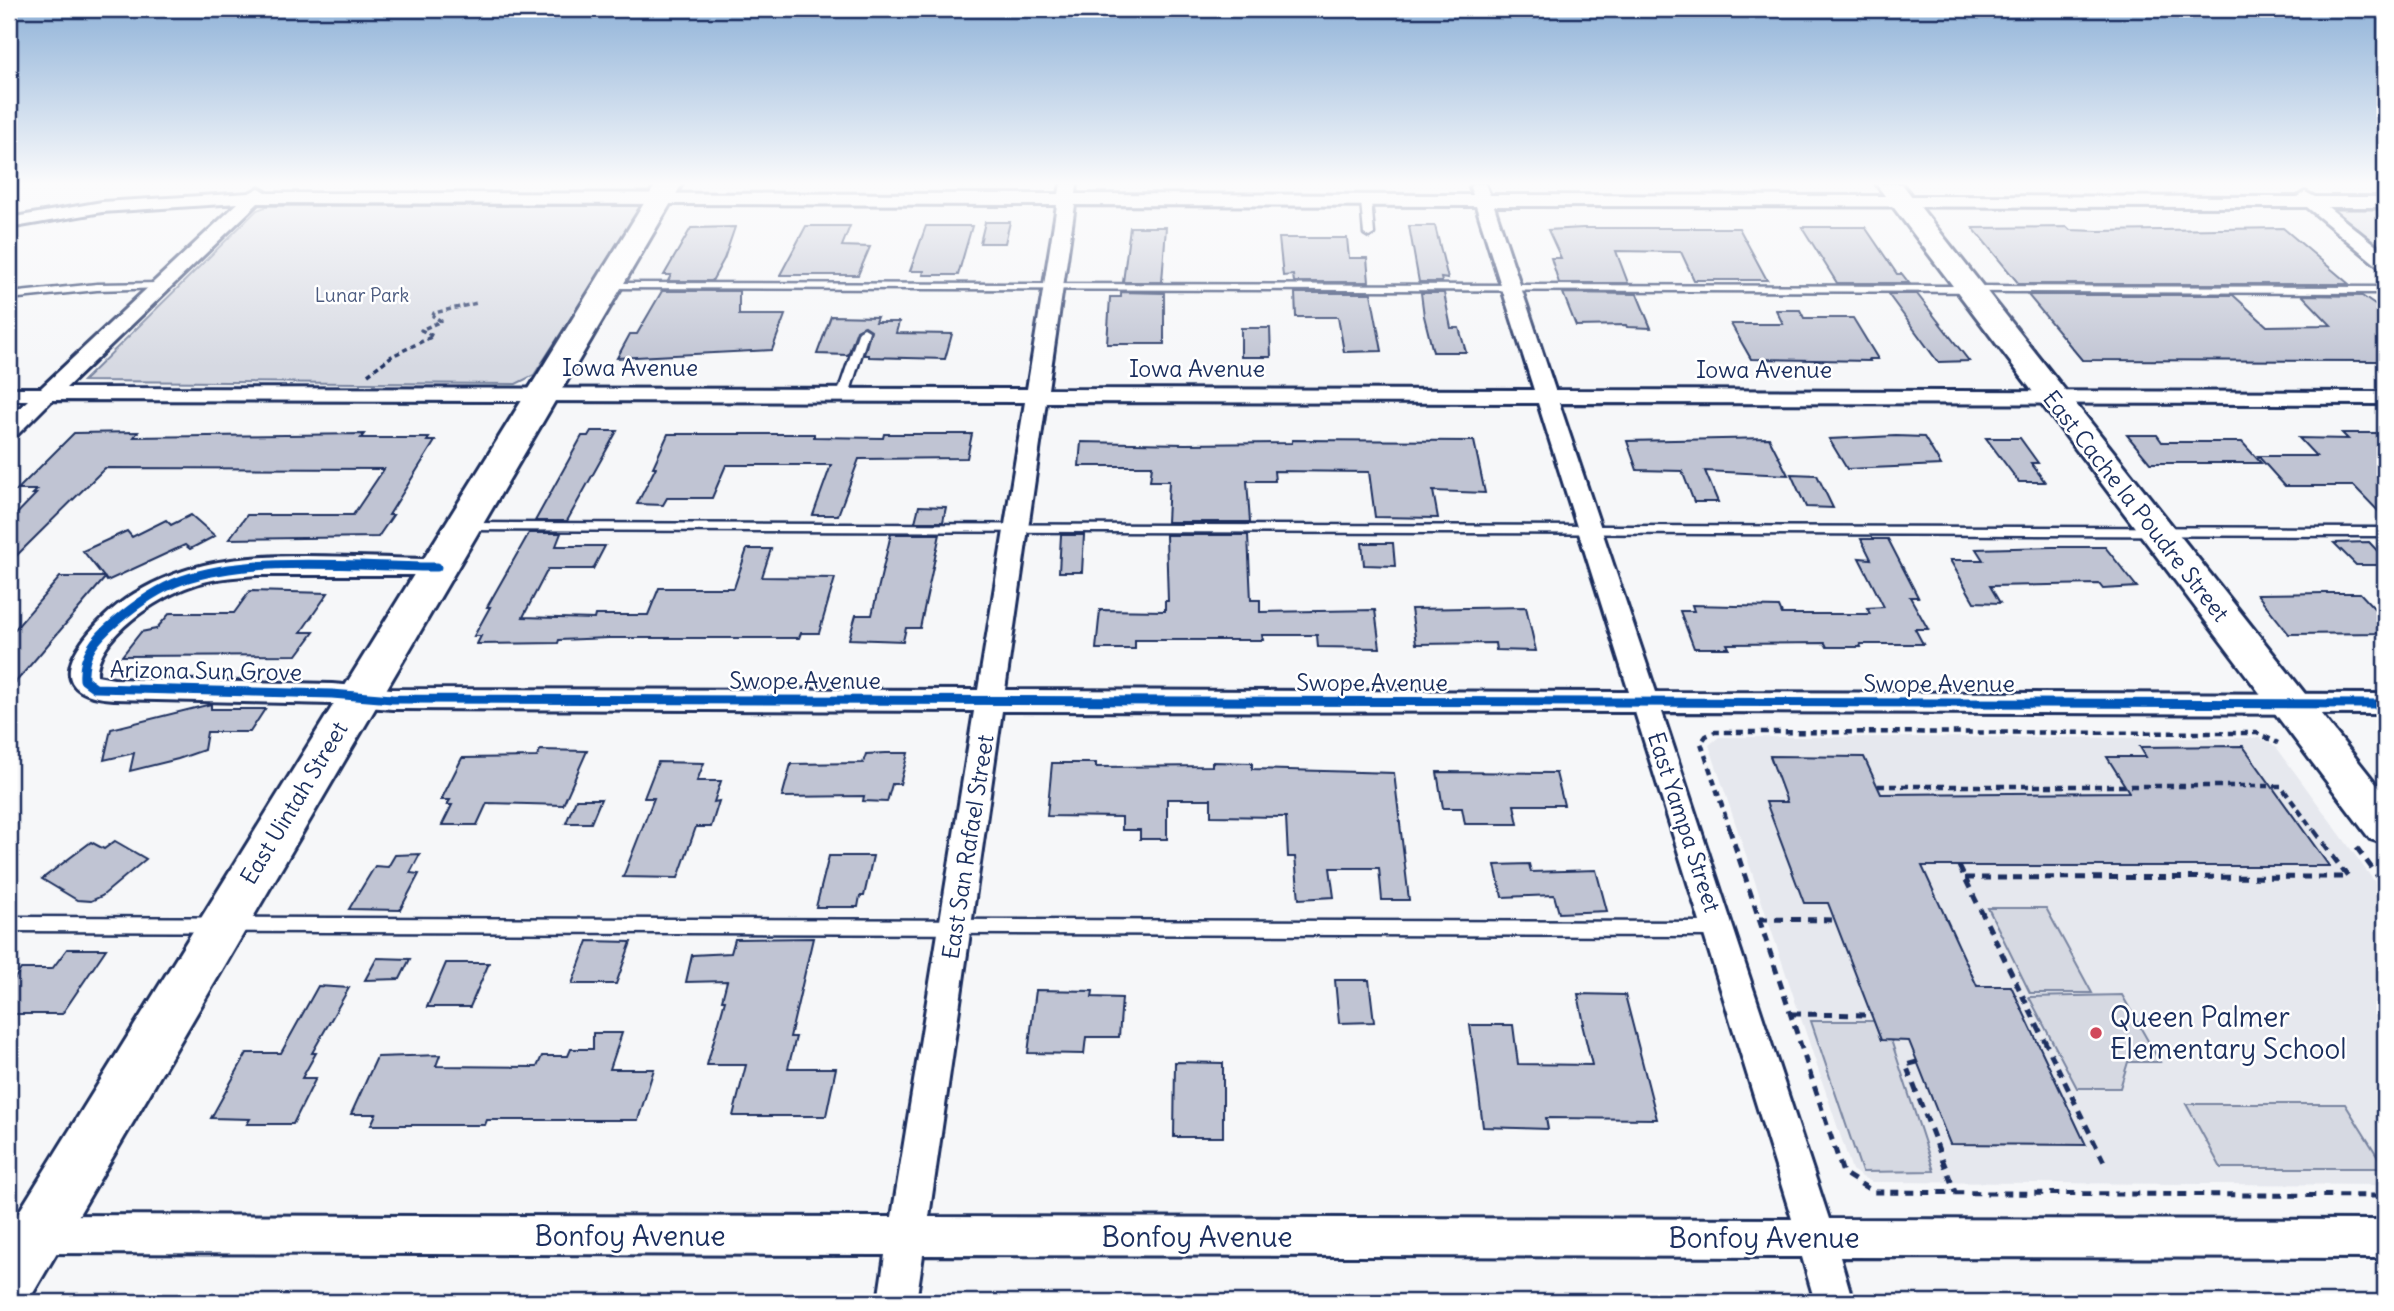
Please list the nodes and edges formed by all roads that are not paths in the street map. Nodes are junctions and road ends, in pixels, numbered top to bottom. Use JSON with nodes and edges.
{"nodes":[{"id":1,"x":204,"y":245,"type":"edge"},
{"id":2,"x":632,"y":245,"type":"edge"},
{"id":3,"x":1060,"y":245,"type":"edge"},
{"id":4,"x":1498,"y":245,"type":"edge"},
{"id":5,"x":1936,"y":245,"type":"edge"},
{"id":6,"x":2364,"y":245,"type":"edge"},
{"id":7,"x":2385,"y":262,"type":"edge"},
{"id":8,"x":161,"y":286,"type":"junction"},
{"id":9,"x":607,"y":286,"type":"junction"},
{"id":10,"x":1054,"y":287,"type":"junction"},
{"id":11,"x":1511,"y":288,"type":"junction"},
{"id":12,"x":1970,"y":289,"type":"junction"},
{"id":13,"x":2385,"y":290,"type":"edge"},
{"id":14,"x":9,"y":296,"type":"edge"},
{"id":15,"x":864,"y":331,"type":"dead end"},
{"id":16,"x":9,"y":394,"type":"edge"},
{"id":17,"x":47,"y":394,"type":"junction"},
{"id":18,"x":542,"y":394,"type":"junction"},
{"id":19,"x":843,"y":395,"type":"junction"},
{"id":20,"x":1038,"y":395,"type":"junction"},
{"id":21,"x":1545,"y":396,"type":"junction"},
{"id":22,"x":2052,"y":397,"type":"junction"},
{"id":23,"x":2385,"y":398,"type":"edge"},
{"id":24,"x":9,"y":430,"type":"edge"},
{"id":25,"x":461,"y":527,"type":"junction"},
{"id":26,"x":1017,"y":529,"type":"junction"},
{"id":27,"x":1588,"y":529,"type":"junction"},
{"id":28,"x":2385,"y":532,"type":"edge"},
{"id":29,"x":2157,"y":533,"type":"junction"},
{"id":30,"x":437,"y":567,"type":"junction"},
{"id":31,"x":359,"y":695,"type":"junction"},
{"id":32,"x":991,"y":701,"type":"junction"},
{"id":33,"x":1645,"y":703,"type":"junction"},
{"id":34,"x":2289,"y":704,"type":"junction"},
{"id":35,"x":2385,"y":704,"type":"edge"},
{"id":36,"x":2385,"y":827,"type":"edge"},
{"id":37,"x":9,"y":924,"type":"edge"},
{"id":38,"x":221,"y":926,"type":"junction"},
{"id":39,"x":956,"y":928,"type":"junction"},
{"id":40,"x":1718,"y":929,"type":"junction"},
{"id":41,"x":22,"y":1234,"type":"edge"},
{"id":42,"x":907,"y":1237,"type":"junction"},
{"id":43,"x":1815,"y":1239,"type":"junction"},
{"id":44,"x":2385,"y":1239,"type":"edge"},
{"id":45,"x":9,"y":1280,"type":"edge"},
{"id":46,"x":897,"y":1302,"type":"edge"},
{"id":47,"x":1835,"y":1302,"type":"edge"}],
"edges":[{"from":1,"to":8,"type":"street"},
{"from":2,"to":9,"type":"main road","name":"East Uintah Street"},
{"from":3,"to":10,"type":"street","name":"East San Rafael Street"},
{"from":4,"to":11,"type":"street","name":"East Yampa Street"},
{"from":5,"to":12,"type":"main road","name":"East Cache la Poudre Street"},
{"from":6,"to":7,"type":"street"},
{"from":8,"to":14,"type":"lane"},
{"from":8,"to":17,"type":"street"},
{"from":9,"to":10,"type":"lane"},
{"from":9,"to":18,"type":"main road","name":"East Uintah Street"},
{"from":10,"to":11,"type":"lane"},
{"from":10,"to":20,"type":"street","name":"East San Rafael Street"},
{"from":11,"to":12,"type":"lane"},
{"from":11,"to":21,"type":"street","name":"East Yampa Street"},
{"from":12,"to":13,"type":"lane"},
{"from":12,"to":22,"type":"main road","name":"East Cache la Poudre Street"},
{"from":15,"to":19,"type":"lane"},
{"from":16,"to":17,"type":"street","name":"Iowa Avenue"},
{"from":17,"to":18,"type":"street","name":"Iowa Avenue"},
{"from":17,"to":24,"type":"street"},
{"from":18,"to":19,"type":"street","name":"Iowa Avenue"},
{"from":18,"to":25,"type":"main road","name":"East Uintah Street"},
{"from":19,"to":20,"type":"street","name":"Iowa Avenue"},
{"from":20,"to":21,"type":"street","name":"Iowa Avenue"},
{"from":20,"to":26,"type":"street","name":"East San Rafael Street"},
{"from":21,"to":22,"type":"street","name":"Iowa Avenue"},
{"from":21,"to":27,"type":"street","name":"East Yampa Street"},
{"from":22,"to":23,"type":"street","name":"Iowa Avenue"},
{"from":22,"to":29,"type":"main road","name":"East Cache la Poudre Street"},
{"from":25,"to":26,"type":"lane"},
{"from":25,"to":30,"type":"main road","name":"East Uintah Street"},
{"from":26,"to":27,"type":"lane"},
{"from":26,"to":32,"type":"street","name":"East San Rafael Street"},
{"from":27,"to":29,"type":"lane"},
{"from":27,"to":33,"type":"street","name":"East Yampa Street"},
{"from":28,"to":29,"type":"lane"},
{"from":29,"to":34,"type":"main road","name":"East Cache la Poudre Street"},
{"from":30,"to":31,"type":"main road","name":"East Uintah Street"},
{"from":30,"to":31,"type":"street","name":"Arizona Sun Grove"},
{"from":31,"to":32,"type":"street","name":"Swope Avenue"},
{"from":31,"to":38,"type":"main road","name":"East Uintah Street"},
{"from":32,"to":33,"type":"street","name":"Swope Avenue"},
{"from":32,"to":39,"type":"street","name":"East San Rafael Street"},
{"from":33,"to":34,"type":"street","name":"Swope Avenue"},
{"from":33,"to":40,"type":"street","name":"East Yampa Street"},
{"from":34,"to":35,"type":"street","name":"Swope Avenue"},
{"from":34,"to":36,"type":"main road","name":"East Cache la Poudre Street"},
{"from":37,"to":38,"type":"lane"},
{"from":38,"to":39,"type":"lane"},
{"from":38,"to":41,"type":"main road","name":"East Uintah Street"},
{"from":39,"to":40,"type":"lane"},
{"from":39,"to":42,"type":"street","name":"East San Rafael Street"},
{"from":40,"to":43,"type":"street","name":"East Yampa Street"},
{"from":41,"to":42,"type":"street","name":"Bonfoy Avenue"},
{"from":41,"to":45,"type":"main road","name":"East Uintah Street"},
{"from":42,"to":43,"type":"street","name":"Bonfoy Avenue"},
{"from":42,"to":46,"type":"street","name":"East San Rafael Street"},
{"from":43,"to":44,"type":"street","name":"Bonfoy Avenue"},
{"from":43,"to":47,"type":"street","name":"East Yampa Street"}]}
